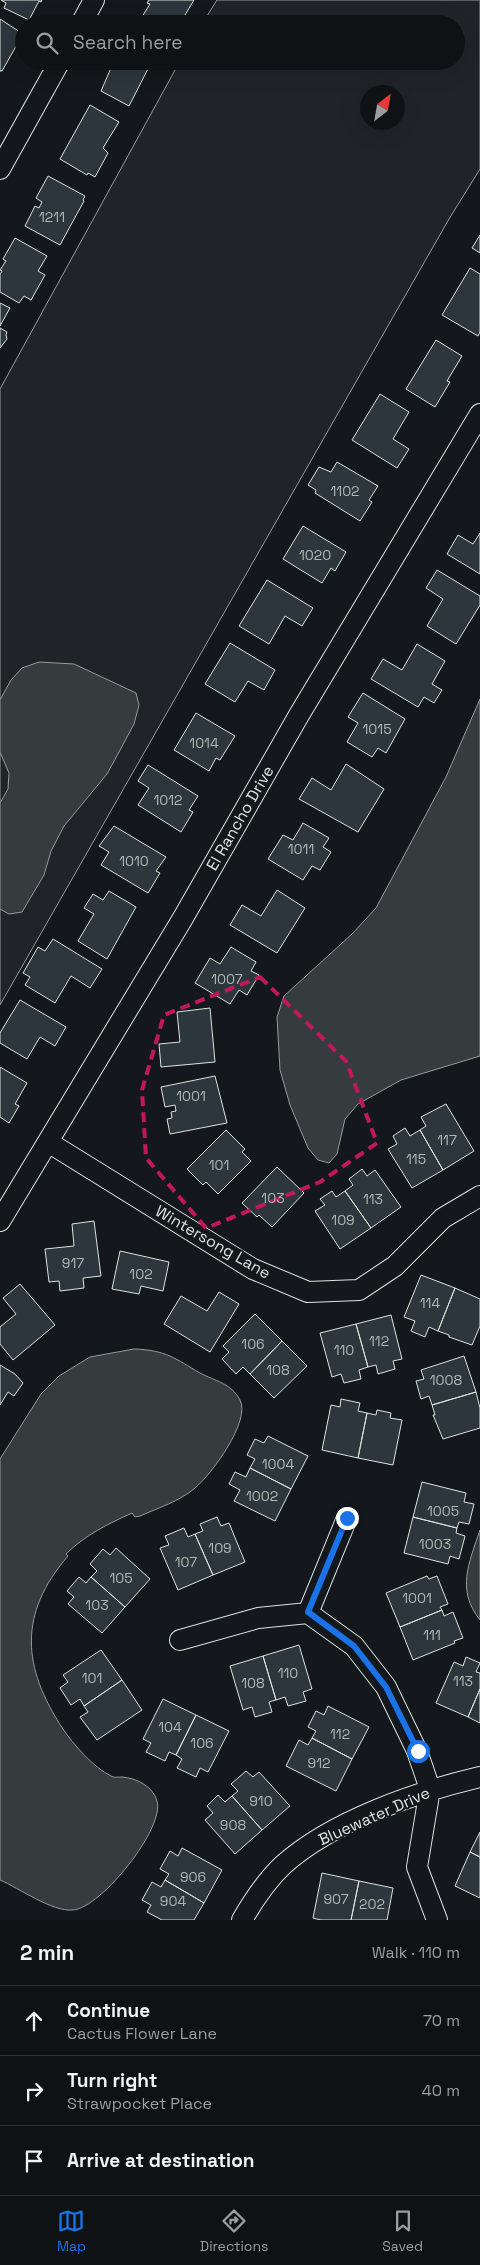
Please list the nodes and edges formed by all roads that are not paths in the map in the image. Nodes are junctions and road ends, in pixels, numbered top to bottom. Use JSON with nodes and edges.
{"nodes":[{"id":1,"x":94,"y":0,"type":"edge"},
{"id":2,"x":86,"y":15,"type":"edge"},
{"id":3,"x":55,"y":70,"type":"edge"},
{"id":4,"x":0,"y":170,"type":"edge"},
{"id":5,"x":480,"y":414,"type":"edge"},
{"id":6,"x":48,"y":1142,"type":"junction"},
{"id":7,"x":480,"y":1196,"type":"edge"},
{"id":8,"x":0,"y":1221,"type":"edge"},
{"id":9,"x":347,"y":1518,"type":"dead end"},
{"id":10,"x":308,"y":1612,"type":"junction"},
{"id":11,"x":180,"y":1640,"type":"dead end"},
{"id":12,"x":480,"y":1777,"type":"edge"},
{"id":13,"x":430,"y":1789,"type":"junction"},
{"id":14,"x":242,"y":1920,"type":"edge"},
{"id":15,"x":437,"y":1920,"type":"edge"}],
"edges":[{"from":1,"to":2,"type":"street"},
{"from":3,"to":4,"type":"street"},
{"from":5,"to":6,"type":"street","name":"El Rancho Drive"},
{"from":6,"to":7,"type":"street","name":"Wintersong Lane"},
{"from":6,"to":8,"type":"street","name":"El Rancho Drive"},
{"from":9,"to":10,"type":"street"},
{"from":10,"to":11,"type":"street"},
{"from":10,"to":13,"type":"street"},
{"from":12,"to":13,"type":"street","name":"Bluewater Drive"},
{"from":13,"to":14,"type":"street","name":"Bluewater Drive"},
{"from":13,"to":15,"type":"street"}]}
